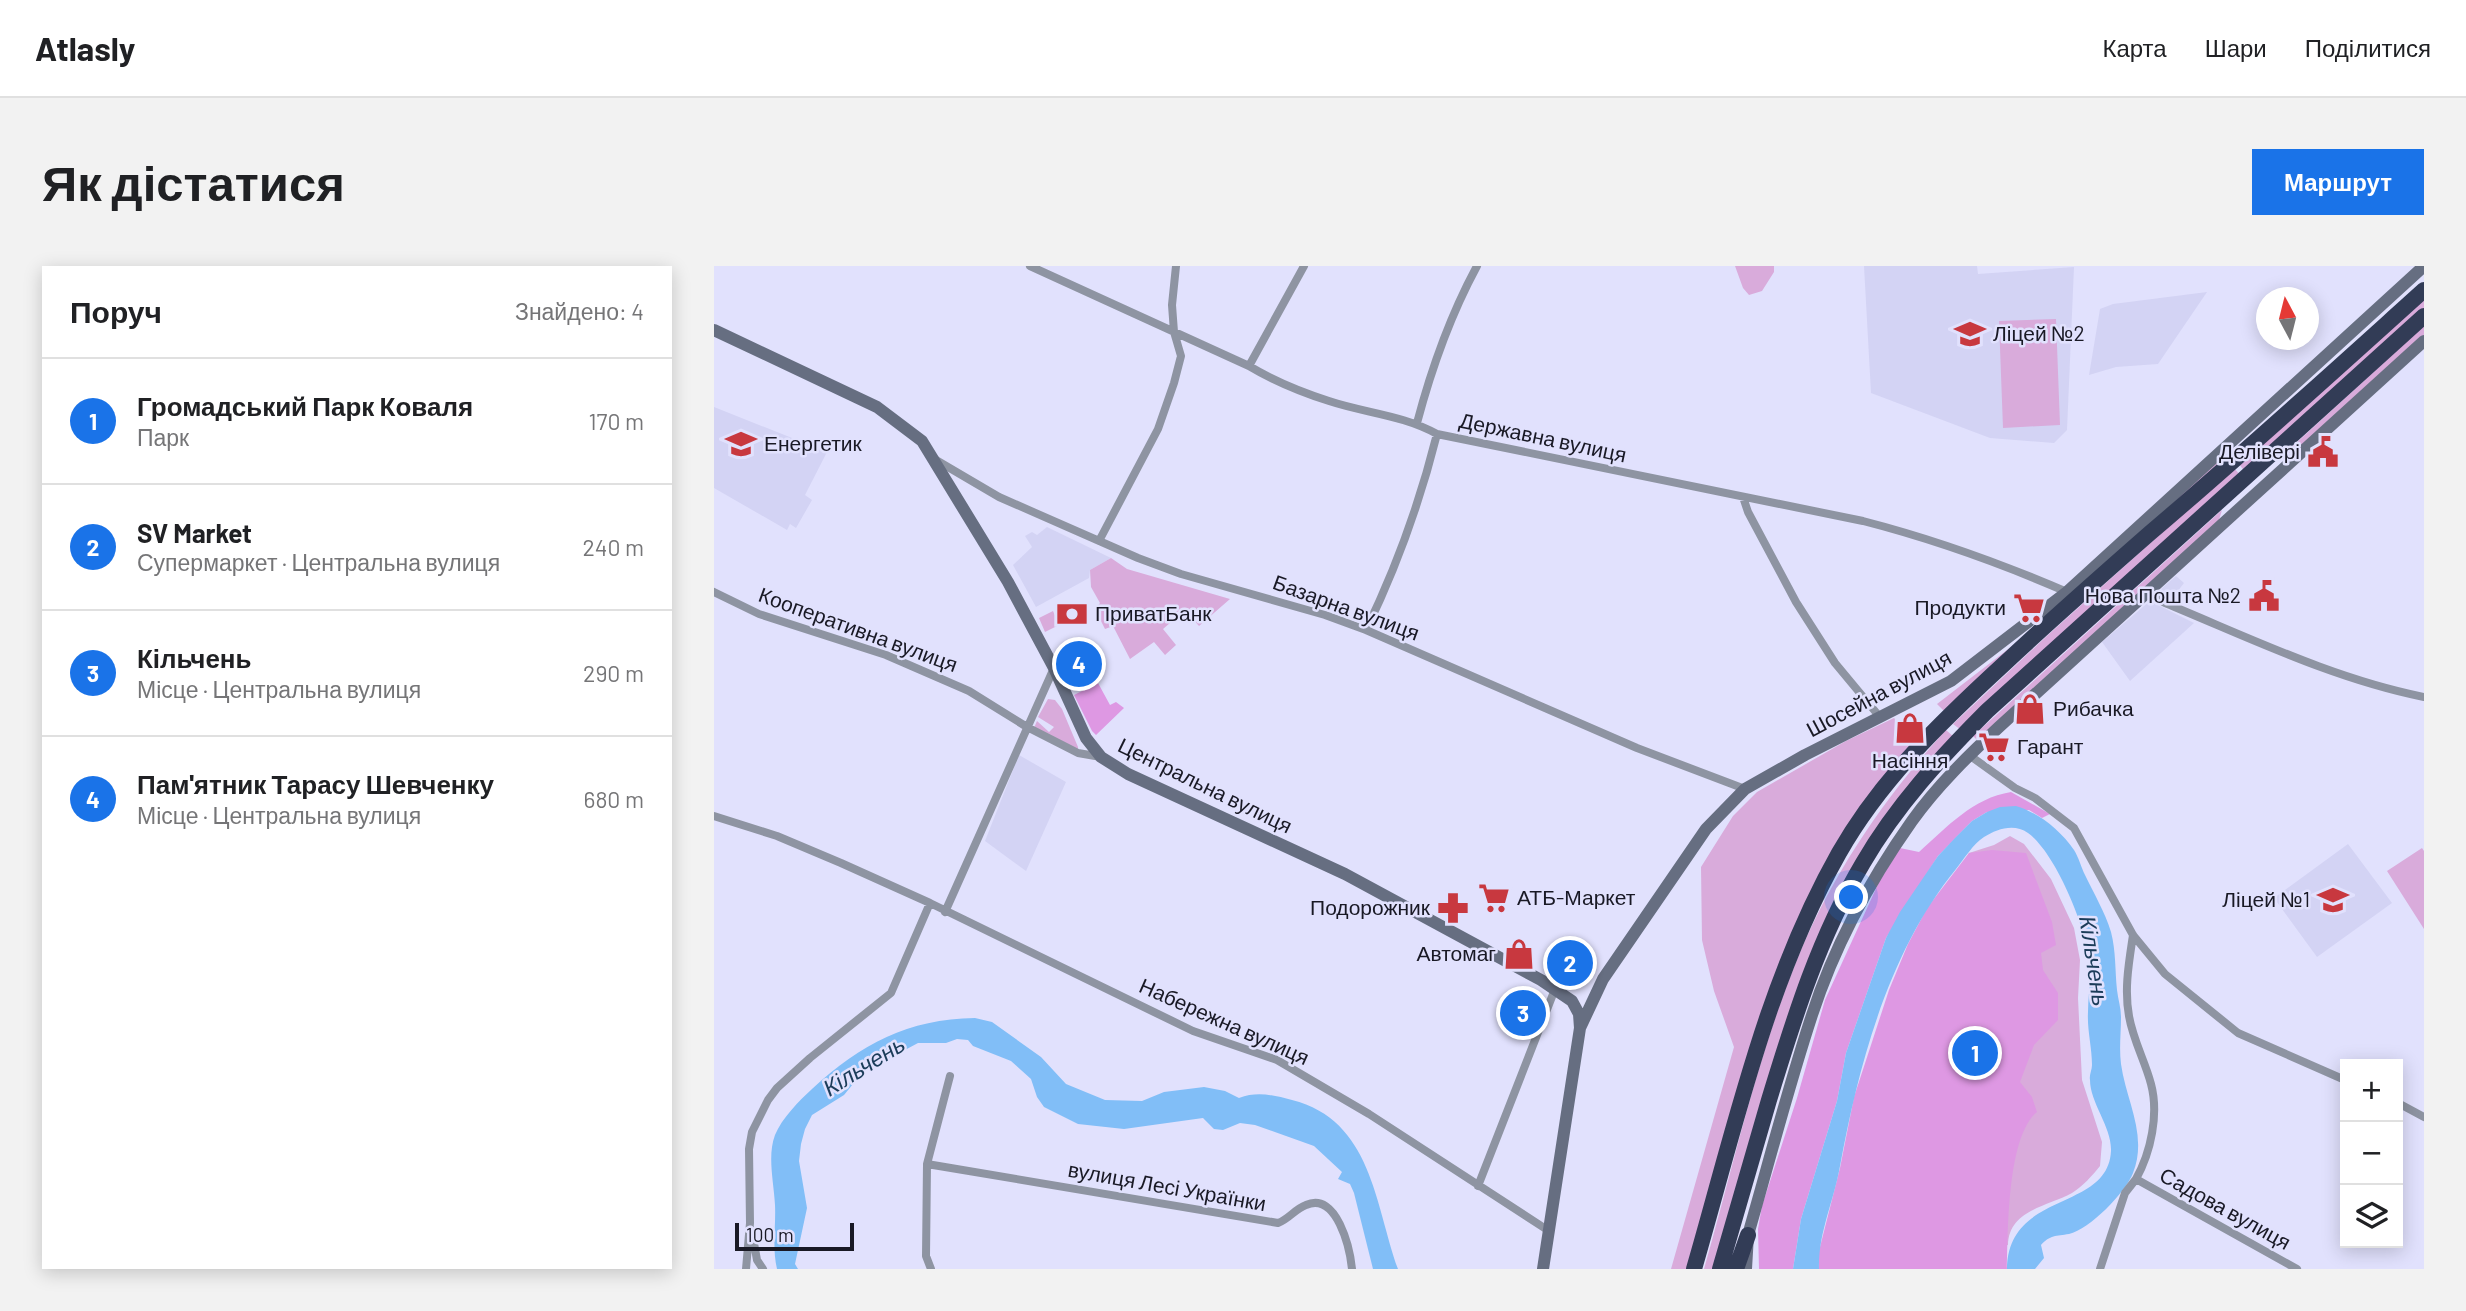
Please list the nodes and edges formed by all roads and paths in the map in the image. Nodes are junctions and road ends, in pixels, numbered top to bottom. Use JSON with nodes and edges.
{"nodes":[{"id":1,"x":1030,"y":266,"type":"edge"},
{"id":2,"x":1176,"y":266,"type":"edge"},
{"id":3,"x":1304,"y":266,"type":"edge"},
{"id":4,"x":1477,"y":266,"type":"edge"},
{"id":5,"x":2424,"y":266,"type":"edge"},
{"id":6,"x":2424,"y":290,"type":"edge"},
{"id":7,"x":2424,"y":316,"type":"edge"},
{"id":8,"x":714,"y":330,"type":"edge"},
{"id":9,"x":1174,"y":332,"type":"junction"},
{"id":10,"x":2424,"y":341,"type":"edge"},
{"id":11,"x":1249,"y":366,"type":"junction"},
{"id":12,"x":1417,"y":423,"type":"junction"},
{"id":13,"x":1437,"y":434,"type":"junction"},
{"id":14,"x":936,"y":460,"type":"junction"},
{"id":15,"x":1742,"y":497,"type":"junction"},
{"id":16,"x":1099,"y":541,"type":"junction"},
{"id":17,"x":714,"y":592,"type":"edge"},
{"id":18,"x":2067,"y":592,"type":"junction"},
{"id":19,"x":2147,"y":593,"type":"junction"},
{"id":20,"x":1366,"y":630,"type":"junction"},
{"id":21,"x":1054,"y":668,"type":"junction"},
{"id":22,"x":2424,"y":697,"type":"edge"},
{"id":23,"x":1879,"y":716,"type":"junction"},
{"id":24,"x":1027,"y":727,"type":"junction"},
{"id":25,"x":1969,"y":755,"type":"junction"},
{"id":26,"x":1101,"y":757,"type":"junction"},
{"id":27,"x":1745,"y":789,"type":"junction"},
{"id":28,"x":714,"y":816,"type":"edge"},
{"id":29,"x":930,"y":903,"type":"junction"},
{"id":30,"x":945,"y":912,"type":"junction"},
{"id":31,"x":2133,"y":935,"type":"junction"},
{"id":32,"x":1555,"y":989,"type":"junction"},
{"id":33,"x":1580,"y":1028,"type":"junction"},
{"id":34,"x":950,"y":1076,"type":"dead end"},
{"id":35,"x":2340,"y":1078,"type":"edge"},
{"id":36,"x":2403,"y":1106,"type":"edge"},
{"id":37,"x":2424,"y":1117,"type":"edge"},
{"id":38,"x":927,"y":1164,"type":"junction"},
{"id":39,"x":2136,"y":1179,"type":"junction"},
{"id":40,"x":1478,"y":1186,"type":"junction"},
{"id":41,"x":750,"y":1223,"type":"junction"},
{"id":42,"x":1549,"y":1231,"type":"junction"},
{"id":43,"x":1748,"y":1236,"type":"junction"},
{"id":44,"x":746,"y":1269,"type":"edge"},
{"id":45,"x":763,"y":1269,"type":"edge"},
{"id":46,"x":931,"y":1269,"type":"edge"},
{"id":47,"x":1352,"y":1269,"type":"edge"},
{"id":48,"x":1543,"y":1269,"type":"edge"},
{"id":49,"x":1694,"y":1269,"type":"edge"},
{"id":50,"x":1720,"y":1269,"type":"edge"},
{"id":51,"x":1736,"y":1269,"type":"edge"},
{"id":52,"x":1746,"y":1269,"type":"edge"},
{"id":53,"x":2100,"y":1269,"type":"edge"},
{"id":54,"x":2297,"y":1269,"type":"edge"}],
"edges":[{"from":1,"to":9,"type":"street","name":"Державна вулиця"},
{"from":2,"to":9,"type":"street"},
{"from":3,"to":11,"type":"street"},
{"from":4,"to":12,"type":"street"},
{"from":5,"to":18,"type":"street","name":"Шосейна вулиця"},
{"from":6,"to":49,"type":"highway"},
{"from":7,"to":50,"type":"highway"},
{"from":8,"to":14,"type":"street","name":"Центральна вулиця"},
{"from":9,"to":11,"type":"street","name":"Державна вулиця"},
{"from":9,"to":16,"type":"street"},
{"from":10,"to":19,"type":"street"},
{"from":11,"to":12,"type":"street","name":"Державна вулиця"},
{"from":12,"to":13,"type":"street","name":"Державна вулиця"},
{"from":13,"to":15,"type":"street","name":"Державна вулиця"},
{"from":13,"to":20,"type":"street"},
{"from":14,"to":16,"type":"street","name":"Базарна вулиця"},
{"from":14,"to":21,"type":"street","name":"Центральна вулиця"},
{"from":15,"to":18,"type":"street","name":"Державна вулиця"},
{"from":15,"to":23,"type":"street"},
{"from":16,"to":20,"type":"street","name":"Базарна вулиця"},
{"from":17,"to":24,"type":"street","name":"Кооперативна вулиця"},
{"from":18,"to":23,"type":"street","name":"Шосейна вулиця"},
{"from":19,"to":22,"type":"street"},
{"from":19,"to":25,"type":"street"},
{"from":20,"to":27,"type":"street","name":"Базарна вулиця"},
{"from":21,"to":24,"type":"street"},
{"from":21,"to":26,"type":"street","name":"Центральна вулиця"},
{"from":23,"to":27,"type":"street","name":"Шосейна вулиця"},
{"from":24,"to":26,"type":"street","name":"Кооперативна вулиця"},
{"from":24,"to":30,"type":"street"},
{"from":25,"to":31,"type":"street"},
{"from":25,"to":43,"type":"street"},
{"from":26,"to":32,"type":"street","name":"Центральна вулиця"},
{"from":27,"to":33,"type":"street","name":"Шосейна вулиця"},
{"from":28,"to":29,"type":"street","name":"Набережна вулиця"},
{"from":29,"to":30,"type":"street","name":"Набережна вулиця"},
{"from":29,"to":41,"type":"street"},
{"from":30,"to":40,"type":"street","name":"Набережна вулиця"},
{"from":31,"to":35,"type":"street"},
{"from":31,"to":39,"type":"street","name":"Садова вулиця"},
{"from":32,"to":33,"type":"street","name":"Центральна вулиця"},
{"from":32,"to":40,"type":"street"},
{"from":33,"to":42,"type":"street","name":"Шосейна вулиця"},
{"from":34,"to":38,"type":"street"},
{"from":36,"to":37,"type":"street"},
{"from":38,"to":46,"type":"street"},
{"from":38,"to":47,"type":"street","name":"вулиця Лесі Українки"},
{"from":39,"to":53,"type":"street"},
{"from":39,"to":54,"type":"street","name":"Садова вулиця"},
{"from":40,"to":42,"type":"street","name":"Набережна вулиця"},
{"from":41,"to":44,"type":"street"},
{"from":41,"to":45,"type":"street"},
{"from":42,"to":48,"type":"street","name":"Шосейна вулиця"},
{"from":43,"to":51,"type":"highway"},
{"from":43,"to":52,"type":"street"}]}
